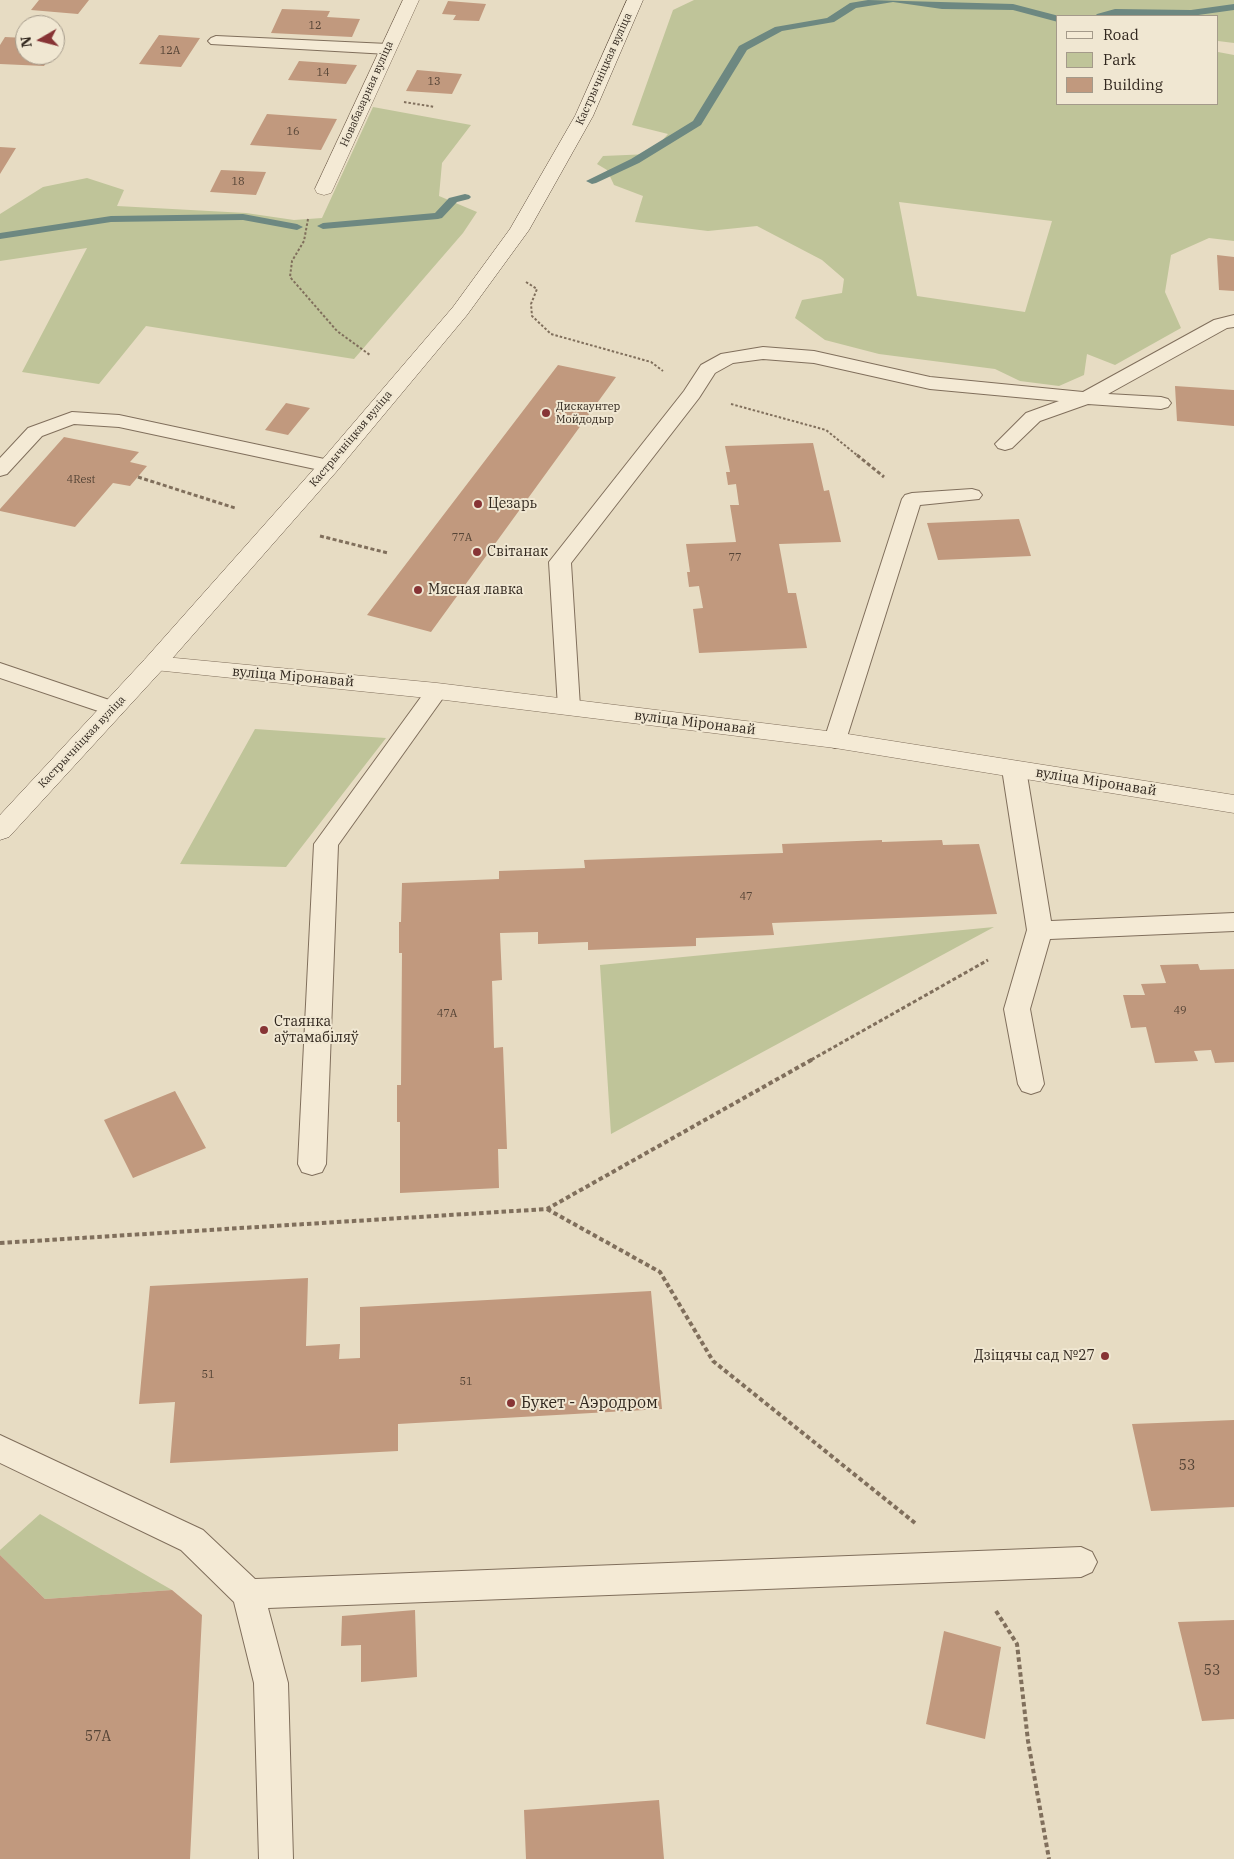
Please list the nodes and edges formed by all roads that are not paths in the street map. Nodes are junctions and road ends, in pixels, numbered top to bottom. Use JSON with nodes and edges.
{"nodes":[{"id":1,"x":411,"y":0,"type":"edge"},
{"id":2,"x":634,"y":0,"type":"edge"},
{"id":3,"x":216,"y":41,"type":"dead end"},
{"id":4,"x":388,"y":49,"type":"junction"},
{"id":5,"x":324,"y":189,"type":"road end"},
{"id":6,"x":1234,"y":321,"type":"edge"},
{"id":7,"x":1086,"y":398,"type":"junction"},
{"id":8,"x":1160,"y":403,"type":"dead end"},
{"id":9,"x":1005,"y":444,"type":"dead end"},
{"id":10,"x":329,"y":466,"type":"junction"},
{"id":11,"x":0,"y":470,"type":"edge"},
{"id":12,"x":972,"y":495,"type":"dead end"},
{"id":13,"x":154,"y":664,"type":"junction"},
{"id":14,"x":0,"y":670,"type":"edge"},
{"id":15,"x":437,"y":691,"type":"junction"},
{"id":16,"x":569,"y":707,"type":"junction"},
{"id":17,"x":113,"y":710,"type":"junction"},
{"id":18,"x":836,"y":740,"type":"junction"},
{"id":19,"x":1014,"y":769,"type":"junction"},
{"id":20,"x":1234,"y":804,"type":"edge"},
{"id":21,"x":0,"y":830,"type":"edge"},
{"id":22,"x":1234,"y":922,"type":"edge"},
{"id":23,"x":1040,"y":930,"type":"junction"},
{"id":24,"x":1031,"y":1084,"type":"dead end"},
{"id":25,"x":312,"y":1164,"type":"dead end"},
{"id":26,"x":0,"y":1448,"type":"edge"},
{"id":27,"x":1081,"y":1562,"type":"dead end"},
{"id":28,"x":248,"y":1594,"type":"junction"},
{"id":29,"x":276,"y":1859,"type":"edge"}],
"edges":[{"from":1,"to":4,"type":"main road","name":"Новабазарная вуліца"},
{"from":2,"to":10,"type":"main road","name":"Кастрычніцкая вуліца"},
{"from":3,"to":4,"type":"lane"},
{"from":4,"to":5,"type":"main road","name":"Новабазарная вуліца"},
{"from":6,"to":7,"type":"lane"},
{"from":7,"to":8,"type":"lane"},
{"from":7,"to":9,"type":"lane"},
{"from":7,"to":16,"type":"lane"},
{"from":10,"to":11,"type":"lane"},
{"from":10,"to":13,"type":"main road","name":"Кастрычніцкая вуліца"},
{"from":12,"to":18,"type":"lane"},
{"from":13,"to":15,"type":"main road","name":"вуліца Міронавай"},
{"from":13,"to":17,"type":"main road","name":"Кастрычніцкая вуліца"},
{"from":14,"to":17,"type":"lane"},
{"from":15,"to":16,"type":"main road","name":"вуліца Міронавай"},
{"from":15,"to":25,"type":"lane"},
{"from":16,"to":18,"type":"main road","name":"вуліца Міронавай"},
{"from":17,"to":21,"type":"main road","name":"Кастрычніцкая вуліца"},
{"from":18,"to":19,"type":"main road","name":"вуліца Міронавай"},
{"from":19,"to":20,"type":"main road","name":"вуліца Міронавай"},
{"from":19,"to":23,"type":"lane"},
{"from":22,"to":23,"type":"lane"},
{"from":23,"to":24,"type":"lane"},
{"from":26,"to":28,"type":"lane"},
{"from":27,"to":28,"type":"lane"},
{"from":28,"to":29,"type":"lane"}]}
